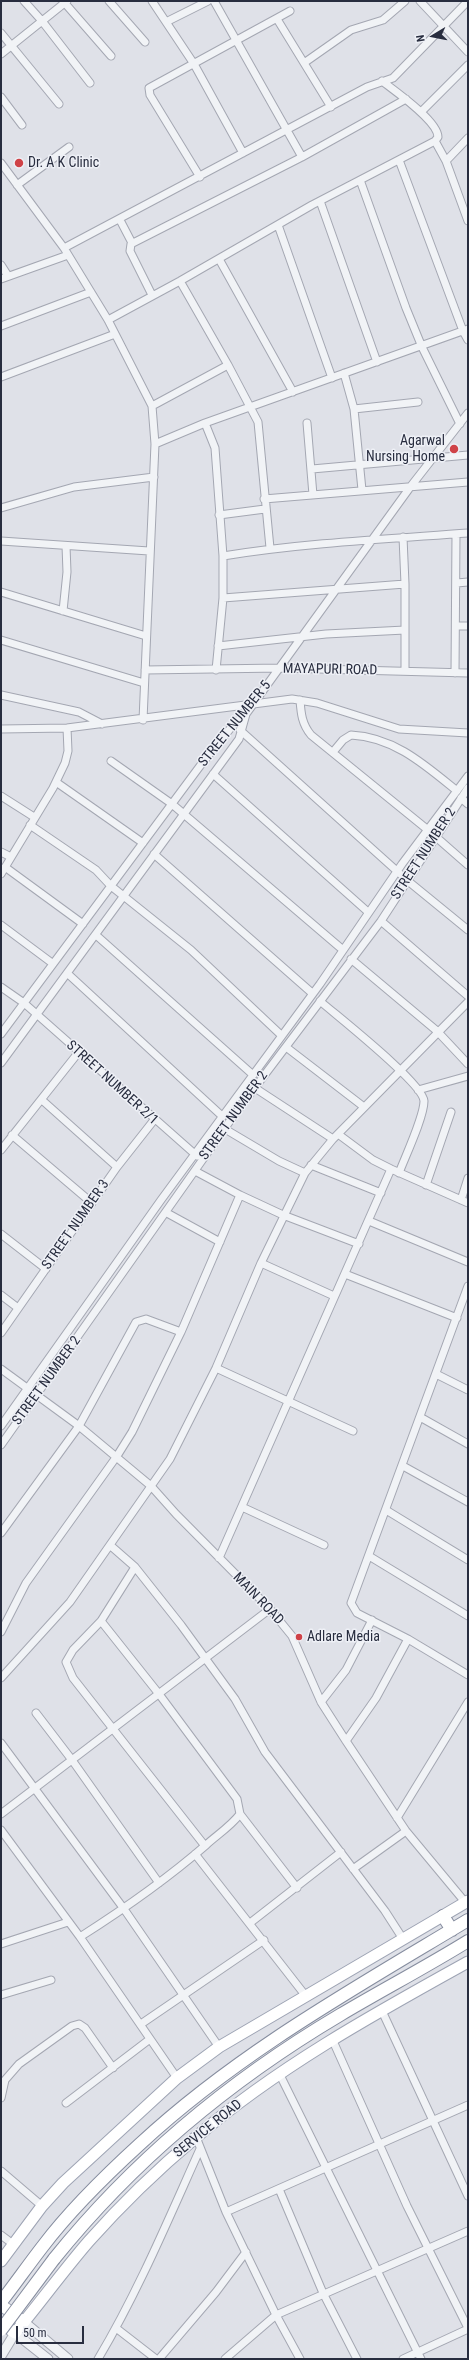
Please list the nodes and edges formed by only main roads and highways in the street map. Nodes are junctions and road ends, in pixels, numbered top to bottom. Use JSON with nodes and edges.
{"nodes":[{"id":1,"x":467,"y":1902,"type":"edge"},
{"id":2,"x":443,"y":1916,"type":"junction"},
{"id":3,"x":468,"y":1920,"type":"edge"},
{"id":4,"x":452,"y":1930,"type":"junction"},
{"id":5,"x":468,"y":1941,"type":"edge"},
{"id":6,"x":468,"y":1962,"type":"edge"},
{"id":7,"x":1,"y":2261,"type":"edge"},
{"id":8,"x":1,"y":2302,"type":"edge"},
{"id":9,"x":1,"y":2305,"type":"edge"},
{"id":10,"x":24,"y":2322,"type":"junction"},
{"id":11,"x":1,"y":2323,"type":"edge"},
{"id":12,"x":1,"y":2330,"type":"edge"}],
"edges":[{"from":1,"to":2,"type":"main road"},
{"from":2,"to":4,"type":"highway"},
{"from":2,"to":7,"type":"main road"},
{"from":3,"to":4,"type":"highway"},
{"from":4,"to":8,"type":"highway"},
{"from":5,"to":12,"type":"highway","bridge":true},
{"from":6,"to":10,"type":"main road","name":"SERVICE ROAD"},
{"from":9,"to":10,"type":"main road"},
{"from":10,"to":11,"type":"main road","name":"SERVICE ROAD"}]}
